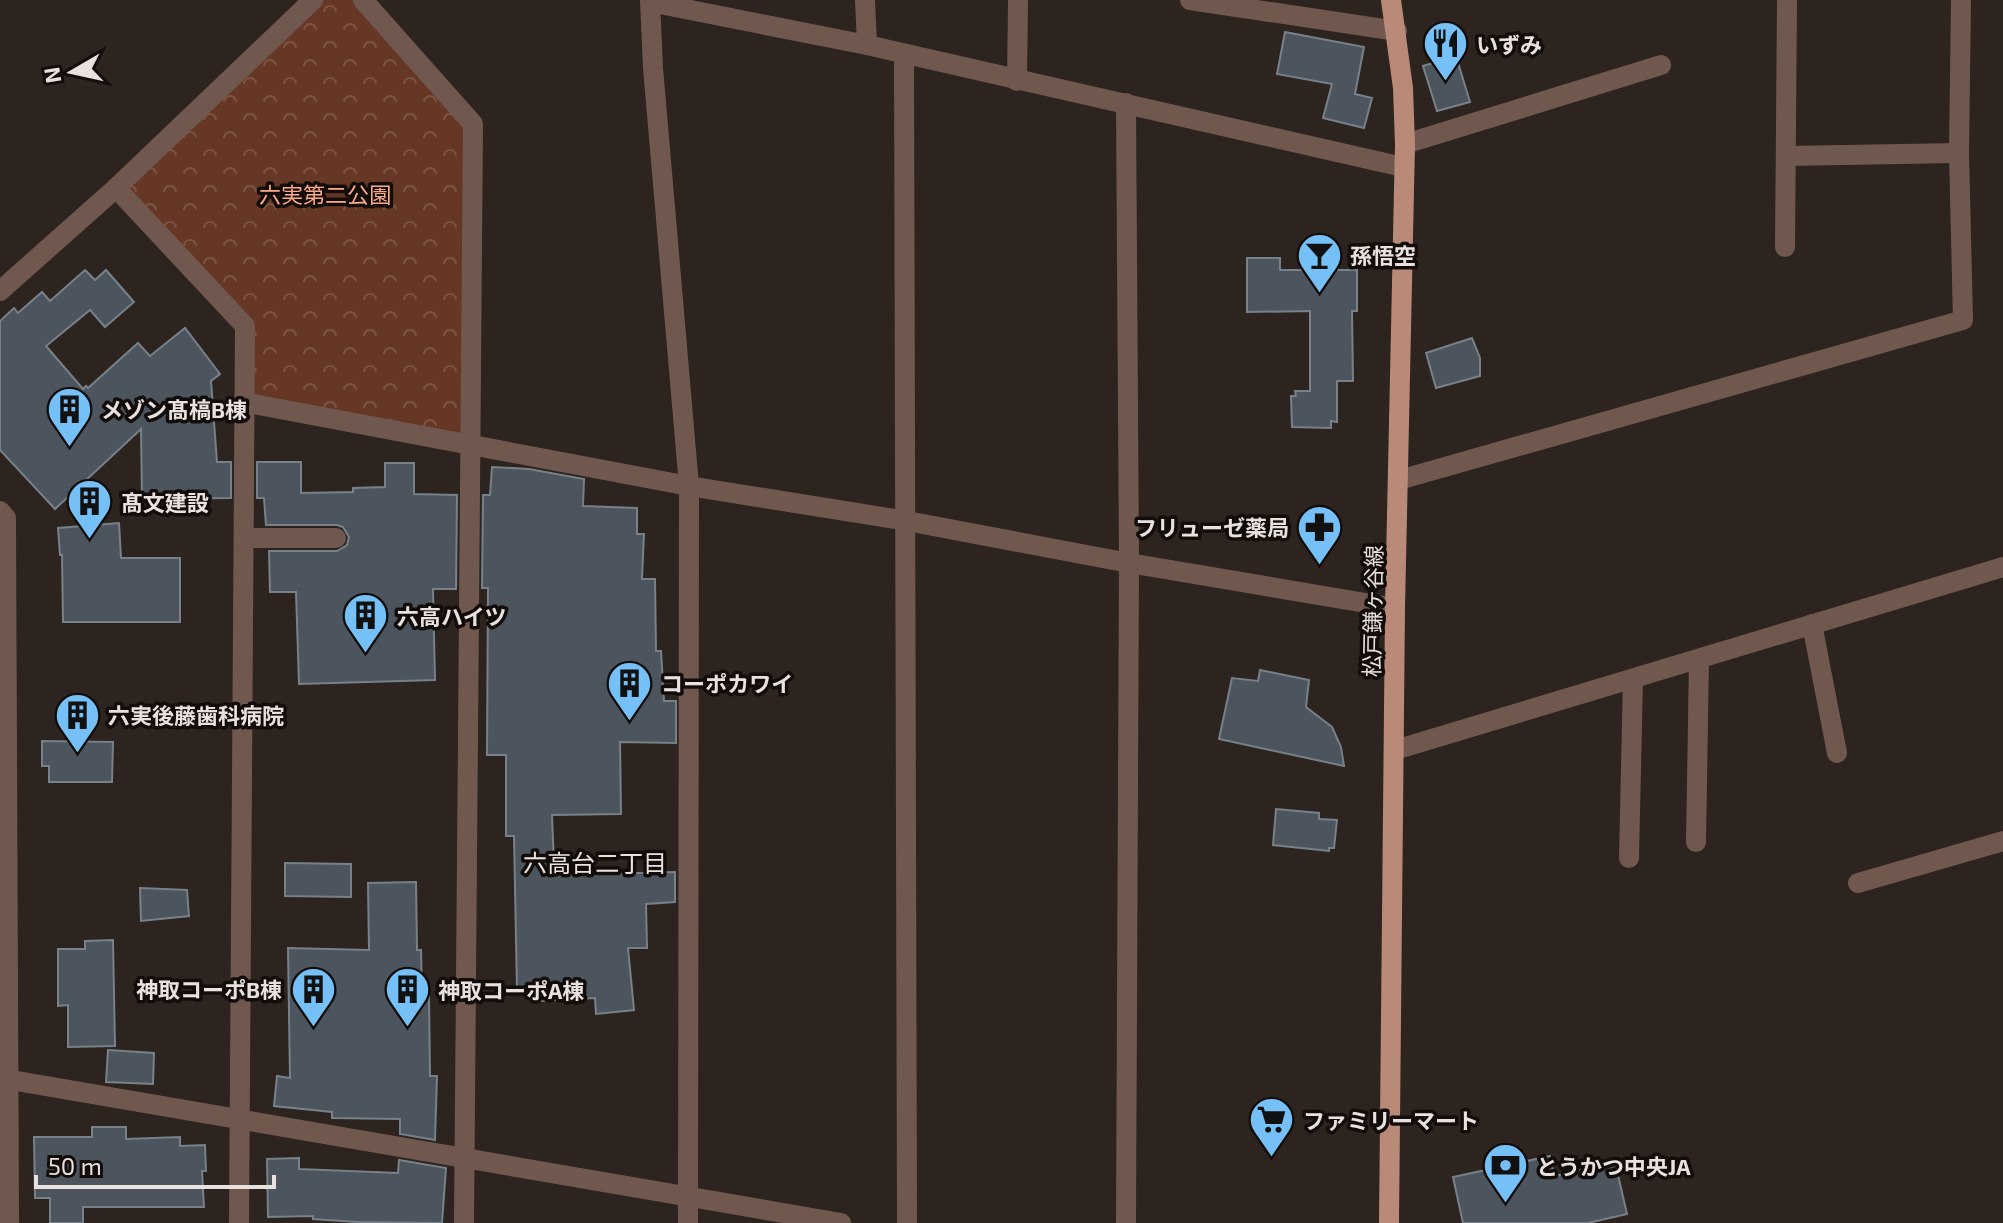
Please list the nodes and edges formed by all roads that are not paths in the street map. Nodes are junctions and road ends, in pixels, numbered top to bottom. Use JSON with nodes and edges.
{"nodes":[{"id":1,"x":313,"y":0,"type":"edge"},
{"id":2,"x":363,"y":0,"type":"edge"},
{"id":3,"x":865,"y":0,"type":"edge"},
{"id":4,"x":1018,"y":0,"type":"edge"},
{"id":5,"x":1190,"y":0,"type":"edge"},
{"id":6,"x":1391,"y":0,"type":"edge"},
{"id":7,"x":1787,"y":0,"type":"edge"},
{"id":8,"x":1961,"y":0,"type":"edge"},
{"id":9,"x":650,"y":1,"type":"edge"},
{"id":10,"x":1397,"y":31,"type":"junction"},
{"id":11,"x":867,"y":45,"type":"junction"},
{"id":12,"x":904,"y":55,"type":"junction"},
{"id":13,"x":1661,"y":65,"type":"dead end"},
{"id":14,"x":1017,"y":81,"type":"junction"},
{"id":15,"x":1126,"y":103,"type":"junction"},
{"id":16,"x":1405,"y":144,"type":"junction"},
{"id":17,"x":1959,"y":153,"type":"junction"},
{"id":18,"x":1786,"y":156,"type":"junction"},
{"id":19,"x":1403,"y":167,"type":"junction"},
{"id":20,"x":116,"y":188,"type":"junction"},
{"id":21,"x":1785,"y":247,"type":"dead end"},
{"id":22,"x":0,"y":291,"type":"edge"},
{"id":23,"x":243,"y":402,"type":"junction"},
{"id":24,"x":470,"y":445,"type":"junction"},
{"id":25,"x":1399,"y":480,"type":"junction"},
{"id":26,"x":689,"y":486,"type":"junction"},
{"id":27,"x":0,"y":511,"type":"edge"},
{"id":28,"x":907,"y":521,"type":"junction"},
{"id":29,"x":244,"y":538,"type":"junction"},
{"id":30,"x":336,"y":538,"type":"dead end"},
{"id":31,"x":1129,"y":563,"type":"junction"},
{"id":32,"x":2003,"y":567,"type":"edge"},
{"id":33,"x":1395,"y":608,"type":"junction"},
{"id":34,"x":1812,"y":624,"type":"junction"},
{"id":35,"x":1699,"y":659,"type":"junction"},
{"id":36,"x":1633,"y":679,"type":"junction"},
{"id":37,"x":1395,"y":750,"type":"junction"},
{"id":38,"x":1837,"y":753,"type":"dead end"},
{"id":39,"x":2003,"y":841,"type":"edge"},
{"id":40,"x":1696,"y":842,"type":"dead end"},
{"id":41,"x":1629,"y":858,"type":"dead end"},
{"id":42,"x":1858,"y":883,"type":"dead end"},
{"id":43,"x":4,"y":1079,"type":"edge"},
{"id":44,"x":240,"y":1120,"type":"junction"},
{"id":45,"x":464,"y":1158,"type":"junction"},
{"id":46,"x":688,"y":1197,"type":"junction"},
{"id":47,"x":9,"y":1223,"type":"edge"},
{"id":48,"x":239,"y":1223,"type":"edge"},
{"id":49,"x":464,"y":1223,"type":"edge"},
{"id":50,"x":688,"y":1223,"type":"edge"},
{"id":51,"x":841,"y":1223,"type":"edge"},
{"id":52,"x":907,"y":1223,"type":"edge"},
{"id":53,"x":1126,"y":1223,"type":"edge"},
{"id":54,"x":1389,"y":1223,"type":"edge"}],
"edges":[{"from":1,"to":20,"type":"street"},
{"from":2,"to":24,"type":"street"},
{"from":3,"to":11,"type":"street"},
{"from":4,"to":14,"type":"street"},
{"from":5,"to":10,"type":"street"},
{"from":6,"to":10,"type":"main road","name":"松戸鎌ヶ谷線"},
{"from":7,"to":18,"type":"street"},
{"from":8,"to":17,"type":"street"},
{"from":9,"to":11,"type":"street"},
{"from":9,"to":26,"type":"street"},
{"from":10,"to":16,"type":"main road","name":"松戸鎌ヶ谷線"},
{"from":11,"to":12,"type":"street"},
{"from":12,"to":14,"type":"street"},
{"from":12,"to":28,"type":"street"},
{"from":13,"to":16,"type":"street"},
{"from":14,"to":15,"type":"street"},
{"from":15,"to":19,"type":"street"},
{"from":15,"to":31,"type":"street"},
{"from":16,"to":19,"type":"main road","name":"松戸鎌ヶ谷線"},
{"from":17,"to":18,"type":"street"},
{"from":17,"to":25,"type":"street"},
{"from":18,"to":21,"type":"street"},
{"from":19,"to":25,"type":"main road","name":"松戸鎌ヶ谷線"},
{"from":20,"to":22,"type":"street"},
{"from":20,"to":23,"type":"street"},
{"from":23,"to":24,"type":"street"},
{"from":23,"to":29,"type":"street"},
{"from":24,"to":26,"type":"street"},
{"from":24,"to":45,"type":"street"},
{"from":25,"to":33,"type":"main road","name":"松戸鎌ヶ谷線"},
{"from":26,"to":28,"type":"street"},
{"from":26,"to":46,"type":"street"},
{"from":27,"to":43,"type":"street"},
{"from":28,"to":31,"type":"street"},
{"from":28,"to":52,"type":"street"},
{"from":29,"to":30,"type":"street"},
{"from":29,"to":44,"type":"street"},
{"from":31,"to":33,"type":"street"},
{"from":31,"to":53,"type":"street"},
{"from":32,"to":34,"type":"street"},
{"from":33,"to":37,"type":"main road","name":"松戸鎌ヶ谷線"},
{"from":34,"to":35,"type":"street"},
{"from":34,"to":38,"type":"street"},
{"from":35,"to":36,"type":"street"},
{"from":35,"to":40,"type":"street"},
{"from":36,"to":37,"type":"street"},
{"from":36,"to":41,"type":"street"},
{"from":37,"to":54,"type":"main road","name":"松戸鎌ヶ谷線"},
{"from":39,"to":42,"type":"street"},
{"from":43,"to":44,"type":"street"},
{"from":43,"to":47,"type":"street"},
{"from":44,"to":45,"type":"street"},
{"from":44,"to":48,"type":"street"},
{"from":45,"to":46,"type":"street"},
{"from":45,"to":49,"type":"street"},
{"from":46,"to":50,"type":"street"},
{"from":46,"to":51,"type":"street"}]}
